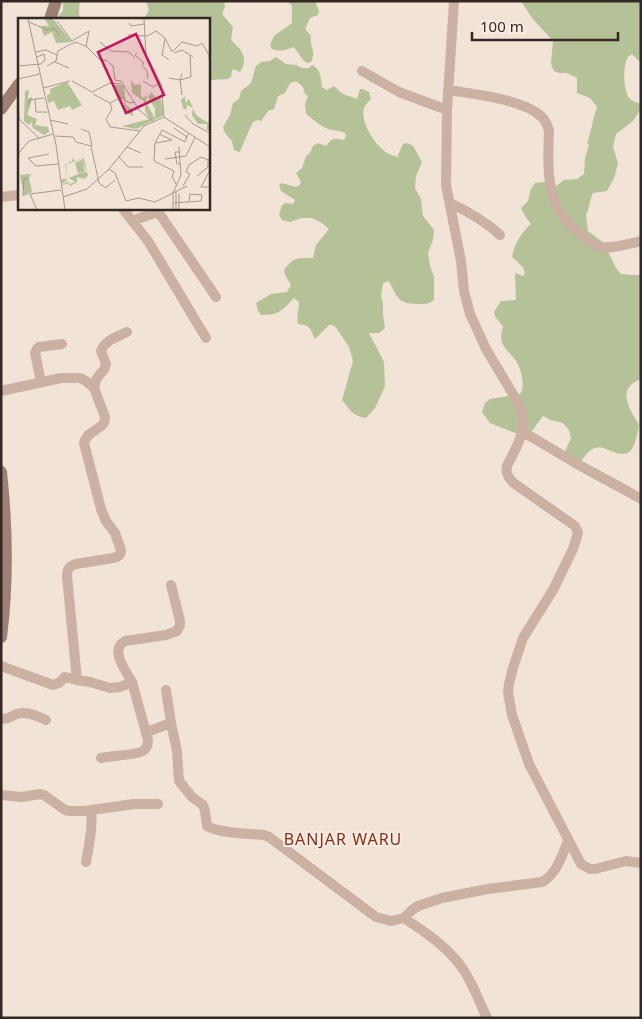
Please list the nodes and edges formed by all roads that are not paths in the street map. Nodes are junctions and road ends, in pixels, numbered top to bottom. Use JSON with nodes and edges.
{"nodes":[{"id":1,"x":56,"y":1,"type":"edge"},
{"id":2,"x":454,"y":1,"type":"edge"},
{"id":3,"x":50,"y":18,"type":"edge"},
{"id":4,"x":362,"y":71,"type":"dead end"},
{"id":5,"x":18,"y":85,"type":"edge"},
{"id":6,"x":448,"y":90,"type":"junction"},
{"id":7,"x":1,"y":109,"type":"edge"},
{"id":8,"x":447,"y":110,"type":"junction"},
{"id":9,"x":18,"y":196,"type":"edge"},
{"id":10,"x":1,"y":198,"type":"edge"},
{"id":11,"x":450,"y":203,"type":"junction"},
{"id":12,"x":124,"y":210,"type":"edge"},
{"id":13,"x":132,"y":221,"type":"junction"},
{"id":14,"x":500,"y":235,"type":"dead end"},
{"id":15,"x":641,"y":241,"type":"edge"},
{"id":16,"x":216,"y":297,"type":"dead end"},
{"id":17,"x":127,"y":332,"type":"dead end"},
{"id":18,"x":206,"y":338,"type":"dead end"},
{"id":19,"x":62,"y":344,"type":"dead end"},
{"id":20,"x":41,"y":382,"type":"junction"},
{"id":21,"x":94,"y":388,"type":"junction"},
{"id":22,"x":1,"y":392,"type":"edge"},
{"id":23,"x":523,"y":432,"type":"junction"},
{"id":24,"x":1,"y":472,"type":"edge"},
{"id":25,"x":641,"y":500,"type":"edge"},
{"id":26,"x":171,"y":585,"type":"dead end"},
{"id":27,"x":1,"y":637,"type":"edge"},
{"id":28,"x":1,"y":666,"type":"edge"},
{"id":29,"x":77,"y":680,"type":"junction"},
{"id":30,"x":132,"y":682,"type":"junction"},
{"id":31,"x":166,"y":690,"type":"dead end"},
{"id":32,"x":1,"y":719,"type":"edge"},
{"id":33,"x":46,"y":720,"type":"dead end"},
{"id":34,"x":171,"y":723,"type":"junction"},
{"id":35,"x":147,"y":732,"type":"junction"},
{"id":36,"x":101,"y":758,"type":"dead end"},
{"id":37,"x":1,"y":795,"type":"edge"},
{"id":38,"x":158,"y":804,"type":"dead end"},
{"id":39,"x":91,"y":810,"type":"junction"},
{"id":40,"x":568,"y":840,"type":"junction"},
{"id":41,"x":86,"y":862,"type":"dead end"},
{"id":42,"x":641,"y":863,"type":"edge"},
{"id":43,"x":404,"y":918,"type":"junction"},
{"id":44,"x":487,"y":1018,"type":"edge"}],
"edges":[{"from":1,"to":3,"type":"main road"},
{"from":2,"to":6,"type":"street"},
{"from":4,"to":8,"type":"street"},
{"from":5,"to":7,"type":"main road"},
{"from":6,"to":8,"type":"street"},
{"from":6,"to":15,"type":"street"},
{"from":8,"to":11,"type":"street"},
{"from":9,"to":10,"type":"street"},
{"from":11,"to":14,"type":"street"},
{"from":11,"to":23,"type":"street"},
{"from":12,"to":13,"type":"street"},
{"from":13,"to":16,"type":"street"},
{"from":13,"to":18,"type":"street"},
{"from":17,"to":21,"type":"street"},
{"from":19,"to":20,"type":"street"},
{"from":20,"to":21,"type":"street"},
{"from":20,"to":22,"type":"street"},
{"from":21,"to":29,"type":"street"},
{"from":23,"to":25,"type":"street"},
{"from":23,"to":40,"type":"street"},
{"from":24,"to":27,"type":"main road"},
{"from":26,"to":30,"type":"street"},
{"from":28,"to":29,"type":"street"},
{"from":29,"to":30,"type":"street"},
{"from":30,"to":35,"type":"street"},
{"from":31,"to":34,"type":"street"},
{"from":32,"to":33,"type":"street"},
{"from":34,"to":35,"type":"street"},
{"from":34,"to":43,"type":"street"},
{"from":35,"to":36,"type":"street"},
{"from":37,"to":39,"type":"street"},
{"from":38,"to":39,"type":"street"},
{"from":39,"to":41,"type":"street"},
{"from":40,"to":42,"type":"street"},
{"from":40,"to":43,"type":"street"},
{"from":43,"to":44,"type":"street"}]}
